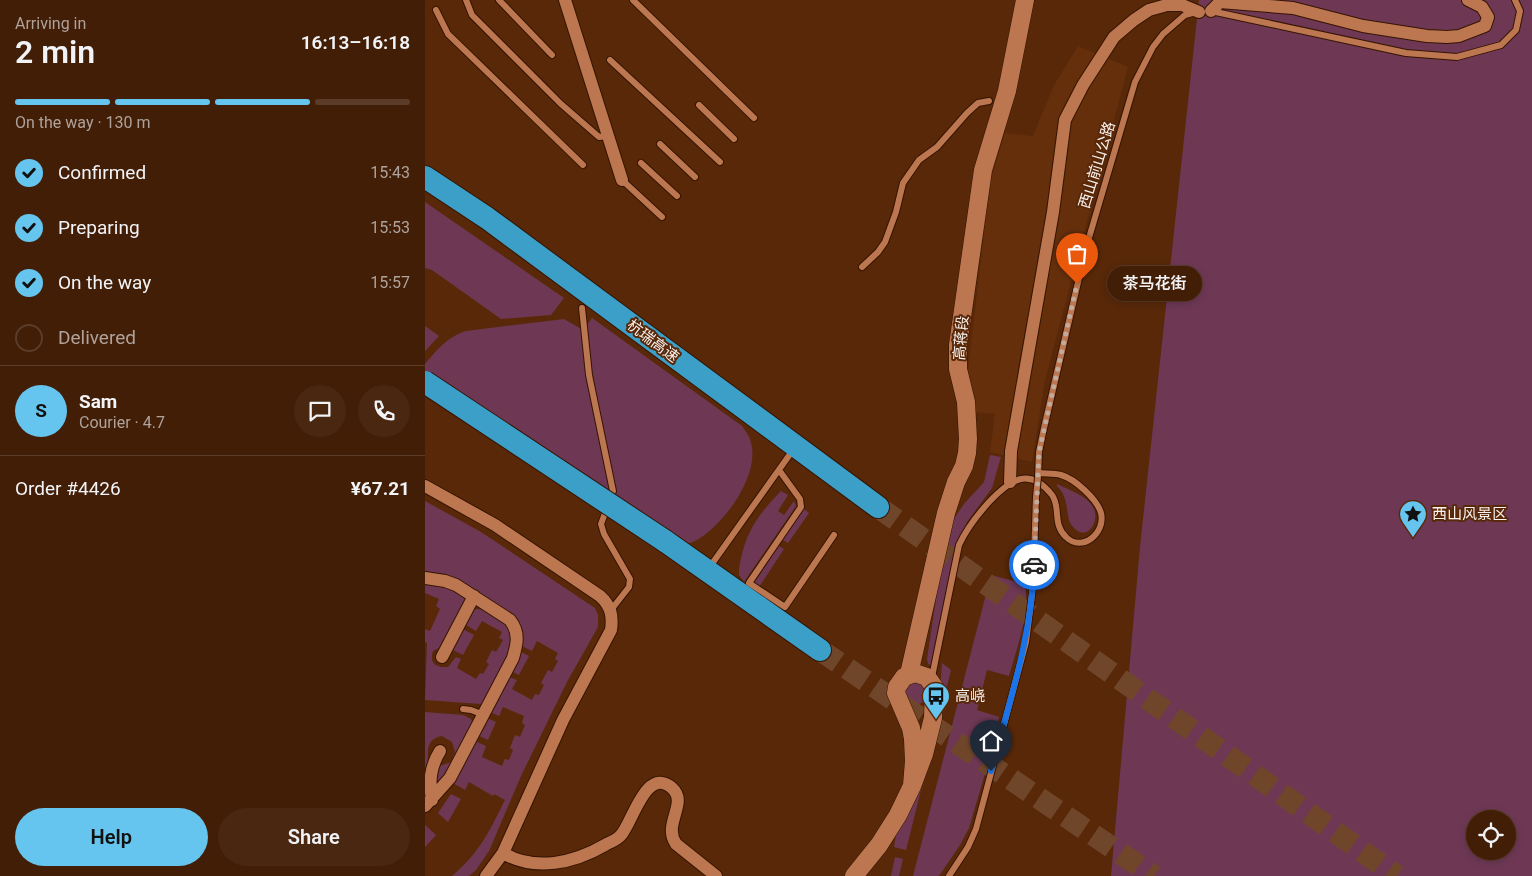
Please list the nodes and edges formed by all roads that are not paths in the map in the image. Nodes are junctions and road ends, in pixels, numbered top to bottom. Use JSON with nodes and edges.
{"nodes":[{"id":1,"x":466,"y":0,"type":"edge"},
{"id":2,"x":499,"y":0,"type":"edge"},
{"id":3,"x":565,"y":0,"type":"edge"},
{"id":4,"x":633,"y":0,"type":"edge"},
{"id":5,"x":1025,"y":0,"type":"edge"},
{"id":6,"x":1468,"y":0,"type":"edge"},
{"id":7,"x":1515,"y":0,"type":"edge"},
{"id":8,"x":436,"y":10,"type":"dead end"},
{"id":9,"x":1205,"y":11,"type":"junction"},
{"id":10,"x":552,"y":55,"type":"dead end"},
{"id":11,"x":610,"y":60,"type":"dead end"},
{"id":12,"x":989,"y":101,"type":"dead end"},
{"id":13,"x":699,"y":105,"type":"dead end"},
{"id":14,"x":754,"y":118,"type":"dead end"},
{"id":15,"x":608,"y":136,"type":"junction"},
{"id":16,"x":734,"y":139,"type":"dead end"},
{"id":17,"x":660,"y":144,"type":"dead end"},
{"id":18,"x":720,"y":162,"type":"dead end"},
{"id":19,"x":641,"y":163,"type":"dead end"},
{"id":20,"x":425,"y":164,"type":"edge"},
{"id":21,"x":583,"y":165,"type":"dead end"},
{"id":22,"x":695,"y":176,"type":"dead end"},
{"id":23,"x":425,"y":178,"type":"edge"},
{"id":24,"x":622,"y":180,"type":"joint"},
{"id":25,"x":677,"y":196,"type":"dead end"},
{"id":26,"x":662,"y":217,"type":"dead end"},
{"id":27,"x":487,"y":218,"type":"junction"},
{"id":28,"x":862,"y":267,"type":"dead end"},
{"id":29,"x":582,"y":308,"type":"dead end"},
{"id":30,"x":425,"y":383,"type":"edge"},
{"id":31,"x":796,"y":446,"type":"junction"},
{"id":32,"x":779,"y":470,"type":"junction"},
{"id":33,"x":1038,"y":475,"type":"junction"},
{"id":34,"x":1010,"y":482,"type":"junction"},
{"id":35,"x":425,"y":486,"type":"edge"},
{"id":36,"x":607,"y":506,"type":"junction"},
{"id":37,"x":878,"y":507,"type":"tunnel mouth"},
{"id":38,"x":833,"y":535,"type":"dead end"},
{"id":39,"x":707,"y":571,"type":"junction"},
{"id":40,"x":425,"y":578,"type":"edge"},
{"id":41,"x":473,"y":596,"type":"junction"},
{"id":42,"x":611,"y":610,"type":"junction"},
{"id":43,"x":820,"y":650,"type":"tunnel mouth"},
{"id":44,"x":443,"y":657,"type":"dead end"},
{"id":45,"x":909,"y":674,"type":"junction"},
{"id":46,"x":931,"y":681,"type":"junction"},
{"id":47,"x":933,"y":699,"type":"junction"},
{"id":48,"x":901,"y":704,"type":"junction"},
{"id":49,"x":463,"y":709,"type":"dead end"},
{"id":50,"x":484,"y":715,"type":"junction"},
{"id":51,"x":441,"y":751,"type":"dead end"},
{"id":52,"x":911,"y":786,"type":"junction"},
{"id":53,"x":428,"y":803,"type":"edge"},
{"id":54,"x":503,"y":853,"type":"junction"},
{"id":55,"x":486,"y":876,"type":"edge"},
{"id":56,"x":715,"y":876,"type":"edge"},
{"id":57,"x":854,"y":876,"type":"edge"},
{"id":58,"x":949,"y":876,"type":"edge"}],
"edges":[{"from":1,"to":15,"type":"lane"},
{"from":2,"to":10,"type":"lane"},
{"from":3,"to":15,"type":"street"},
{"from":4,"to":14,"type":"lane"},
{"from":5,"to":45,"type":"main road","name":"高蒋段"},
{"from":6,"to":9,"type":"street"},
{"from":7,"to":9,"type":"lane"},
{"from":8,"to":21,"type":"lane"},
{"from":9,"to":33,"type":"lane","name":"西山前山公路"},
{"from":9,"to":34,"type":"street"},
{"from":11,"to":18,"type":"lane"},
{"from":12,"to":28,"type":"lane"},
{"from":13,"to":16,"type":"lane"},
{"from":15,"to":24,"type":"street"},
{"from":17,"to":22,"type":"lane"},
{"from":19,"to":25,"type":"lane"},
{"from":20,"to":27,"type":"highway"},
{"from":23,"to":27,"type":"highway","name":"杭瑞高速"},
{"from":24,"to":26,"type":"lane"},
{"from":27,"to":31,"type":"highway","name":"杭瑞高速"},
{"from":29,"to":36,"type":"lane"},
{"from":30,"to":36,"type":"lane"},
{"from":30,"to":39,"type":"highway","bridge":true},
{"from":31,"to":32,"type":"lane"},
{"from":31,"to":37,"type":"highway","name":"杭瑞高速"},
{"from":32,"to":38,"type":"lane"},
{"from":32,"to":39,"type":"lane"},
{"from":33,"to":34,"type":"lane"},
{"from":33,"to":58,"type":"lane","name":"西山前山公路","bridge":true},
{"from":34,"to":46,"type":"lane"},
{"from":35,"to":42,"type":"street"},
{"from":36,"to":42,"type":"lane"},
{"from":39,"to":43,"type":"highway"},
{"from":40,"to":41,"type":"street"},
{"from":41,"to":44,"type":"street"},
{"from":41,"to":50,"type":"street"},
{"from":42,"to":54,"type":"street"},
{"from":45,"to":46,"type":"main road"},
{"from":45,"to":48,"type":"main road"},
{"from":46,"to":47,"type":"main road"},
{"from":47,"to":48,"type":"main road"},
{"from":47,"to":52,"type":"main road"},
{"from":48,"to":52,"type":"main road"},
{"from":49,"to":50,"type":"lane"},
{"from":50,"to":53,"type":"street"},
{"from":51,"to":53,"type":"street"},
{"from":52,"to":57,"type":"main road"},
{"from":54,"to":55,"type":"street"},
{"from":54,"to":56,"type":"street"}]}
